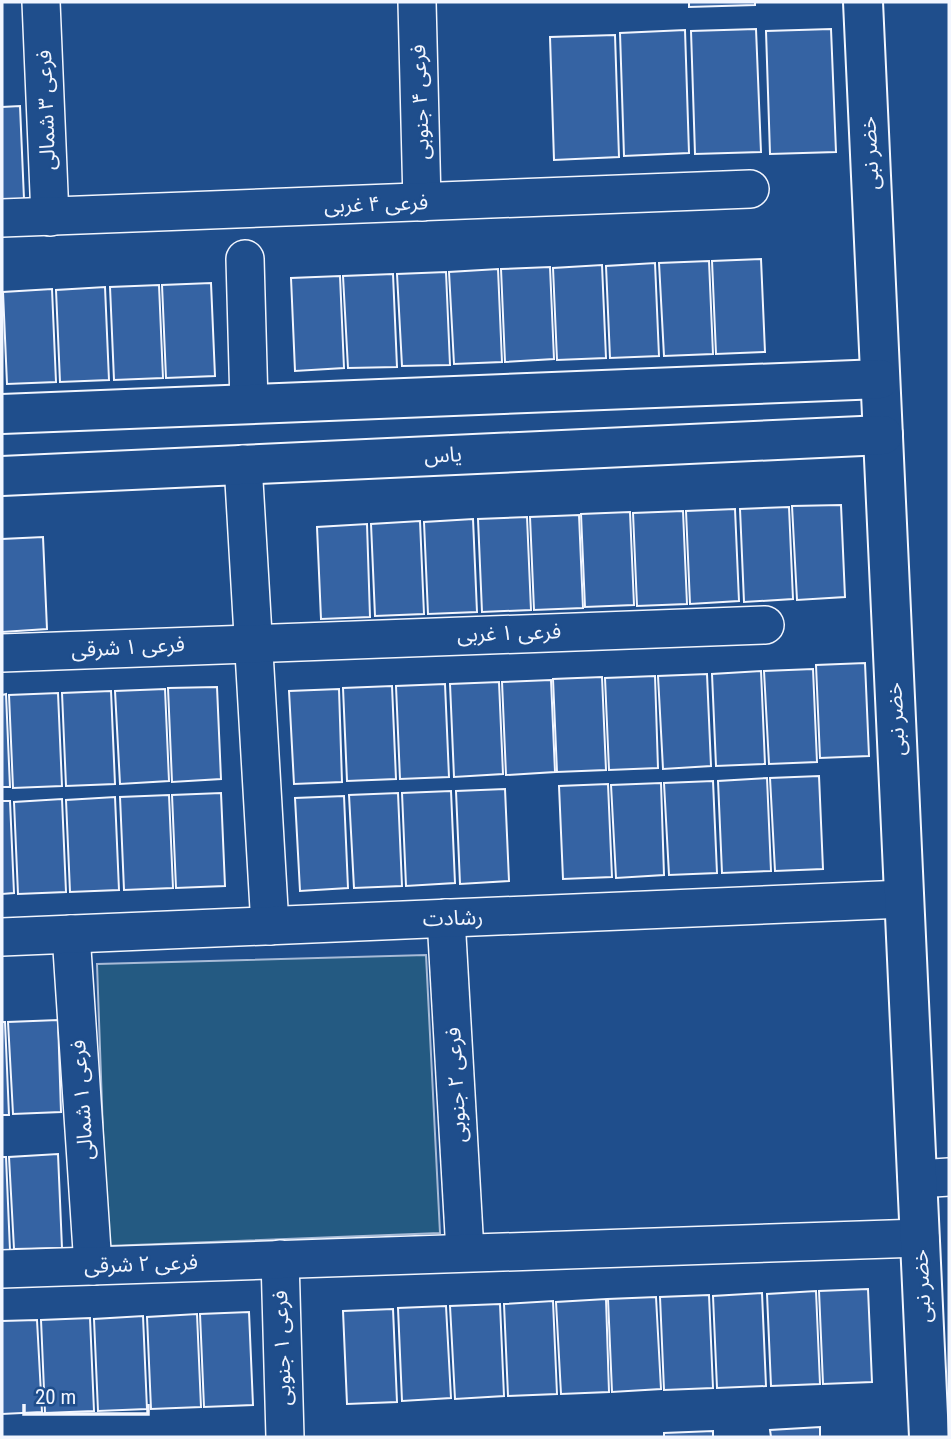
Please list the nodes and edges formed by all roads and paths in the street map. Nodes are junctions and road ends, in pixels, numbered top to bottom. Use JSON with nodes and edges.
{"nodes":[{"id":1,"x":41,"y":2,"type":"edge"},
{"id":2,"x":417,"y":2,"type":"edge"},
{"id":3,"x":863,"y":2,"type":"edge"},
{"id":4,"x":750,"y":189,"type":"dead end"},
{"id":5,"x":422,"y":202,"type":"junction"},
{"id":6,"x":50,"y":217,"type":"junction"},
{"id":7,"x":2,"y":218,"type":"edge"},
{"id":8,"x":245,"y":259,"type":"dead end"},
{"id":9,"x":880,"y":379,"type":"junction"},
{"id":10,"x":249,"y":404,"type":"junction"},
{"id":11,"x":2,"y":414,"type":"edge"},
{"id":12,"x":883,"y":435,"type":"junction"},
{"id":13,"x":243,"y":464,"type":"junction"},
{"id":14,"x":2,"y":476,"type":"edge"},
{"id":15,"x":765,"y":625,"type":"dead end"},
{"id":16,"x":253,"y":642,"type":"junction"},
{"id":17,"x":2,"y":653,"type":"edge"},
{"id":18,"x":904,"y":899,"type":"junction"},
{"id":19,"x":446,"y":918,"type":"junction"},
{"id":20,"x":270,"y":926,"type":"junction"},
{"id":21,"x":71,"y":934,"type":"junction"},
{"id":22,"x":2,"y":937,"type":"edge"},
{"id":23,"x":933,"y":1178,"type":"edge"},
{"id":24,"x":919,"y":1238,"type":"junction"},
{"id":25,"x":465,"y":1252,"type":"junction"},
{"id":26,"x":280,"y":1259,"type":"junction"},
{"id":27,"x":93,"y":1266,"type":"junction"},
{"id":28,"x":2,"y":1269,"type":"edge"},
{"id":29,"x":285,"y":1437,"type":"edge"},
{"id":30,"x":929,"y":1437,"type":"edge"}],
"edges":[{"from":1,"to":6,"type":"street","name":"فرعی ۳ شمالی"},
{"from":2,"to":5,"type":"street","name":"فرعی ۴ جنوبی"},
{"from":3,"to":9,"type":"street","name":"خضر نبی"},
{"from":4,"to":5,"type":"street","name":"فرعی ۴ غربی"},
{"from":5,"to":6,"type":"street","name":"فرعی ۴ غربی"},
{"from":6,"to":7,"type":"street","name":"فرعی ۴ غربی"},
{"from":8,"to":10,"type":"street"},
{"from":9,"to":10,"type":"street"},
{"from":9,"to":12,"type":"street","name":"خضر نبی"},
{"from":10,"to":11,"type":"street"},
{"from":12,"to":13,"type":"street","name":"یاس"},
{"from":12,"to":18,"type":"street","name":"خضر نبی"},
{"from":13,"to":14,"type":"street","name":"یاس"},
{"from":13,"to":16,"type":"street"},
{"from":15,"to":16,"type":"street","name":"فرعی ۱ غربی"},
{"from":16,"to":17,"type":"street","name":"فرعی ۱ شرقی"},
{"from":16,"to":20,"type":"street"},
{"from":18,"to":19,"type":"street","name":"رشادت"},
{"from":18,"to":23,"type":"street","name":"خضر نبی"},
{"from":19,"to":20,"type":"street","name":"رشادت"},
{"from":19,"to":25,"type":"street","name":"فرعی ۲ جنوبی"},
{"from":20,"to":21,"type":"street","name":"رشادت"},
{"from":21,"to":22,"type":"street","name":"رشادت"},
{"from":21,"to":27,"type":"street","name":"فرعی ۱ شمالی"},
{"from":23,"to":24,"type":"street","name":"خضر نبی"},
{"from":24,"to":25,"type":"street","name":"فرعی ۲ شرقی"},
{"from":24,"to":30,"type":"street","name":"خضر نبی"},
{"from":25,"to":26,"type":"street","name":"فرعی ۲ شرقی"},
{"from":26,"to":27,"type":"street","name":"فرعی ۲ شرقی"},
{"from":26,"to":29,"type":"street","name":"فرعی ۱ جنوبی"},
{"from":27,"to":28,"type":"street","name":"فرعی ۲ شرقی"}]}
